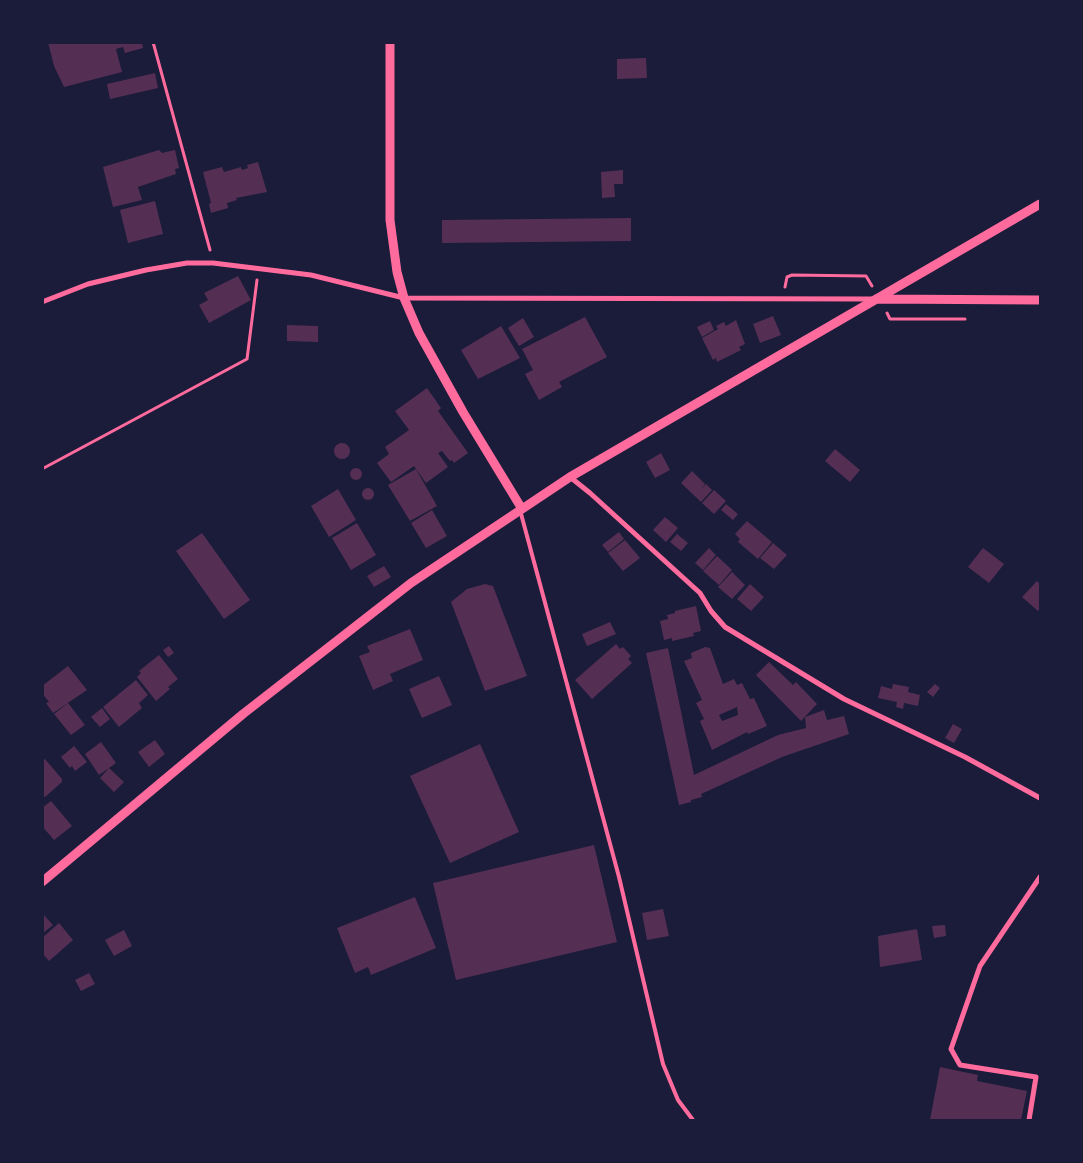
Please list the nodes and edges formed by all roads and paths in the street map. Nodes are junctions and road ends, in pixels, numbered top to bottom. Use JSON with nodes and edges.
{"nodes":[{"id":1,"x":153,"y":42,"type":"edge"},
{"id":2,"x":390,"y":42,"type":"edge"},
{"id":3,"x":1040,"y":204,"type":"edge"},
{"id":4,"x":213,"y":263,"type":"junction"},
{"id":5,"x":259,"y":267,"type":"junction"},
{"id":6,"x":792,"y":275,"type":"dead end"},
{"id":7,"x":866,"y":276,"type":"dead end"},
{"id":8,"x":404,"y":298,"type":"junction"},
{"id":9,"x":875,"y":299,"type":"junction"},
{"id":10,"x":1040,"y":300,"type":"edge"},
{"id":11,"x":42,"y":302,"type":"edge"},
{"id":12,"x":890,"y":319,"type":"dead end"},
{"id":13,"x":966,"y":320,"type":"dead end"},
{"id":14,"x":42,"y":469,"type":"edge"},
{"id":15,"x":570,"y":477,"type":"junction"},
{"id":16,"x":521,"y":510,"type":"junction"},
{"id":17,"x":1040,"y":798,"type":"edge"},
{"id":18,"x":1040,"y":877,"type":"edge"},
{"id":19,"x":42,"y":882,"type":"edge"},
{"id":20,"x":693,"y":1120,"type":"edge"},
{"id":21,"x":1028,"y":1120,"type":"edge"}],
"edges":[{"from":1,"to":4,"type":"path"},
{"from":2,"to":8,"type":"street"},
{"from":3,"to":9,"type":"street"},
{"from":4,"to":5,"type":"street"},
{"from":4,"to":11,"type":"street"},
{"from":5,"to":8,"type":"street"},
{"from":5,"to":14,"type":"path"},
{"from":6,"to":7,"type":"path"},
{"from":8,"to":9,"type":"street"},
{"from":8,"to":16,"type":"street"},
{"from":9,"to":10,"type":"street"},
{"from":9,"to":15,"type":"street"},
{"from":12,"to":13,"type":"path"},
{"from":15,"to":16,"type":"street"},
{"from":15,"to":17,"type":"street"},
{"from":16,"to":19,"type":"street"},
{"from":16,"to":20,"type":"lane"},
{"from":18,"to":21,"type":"street"}]}
